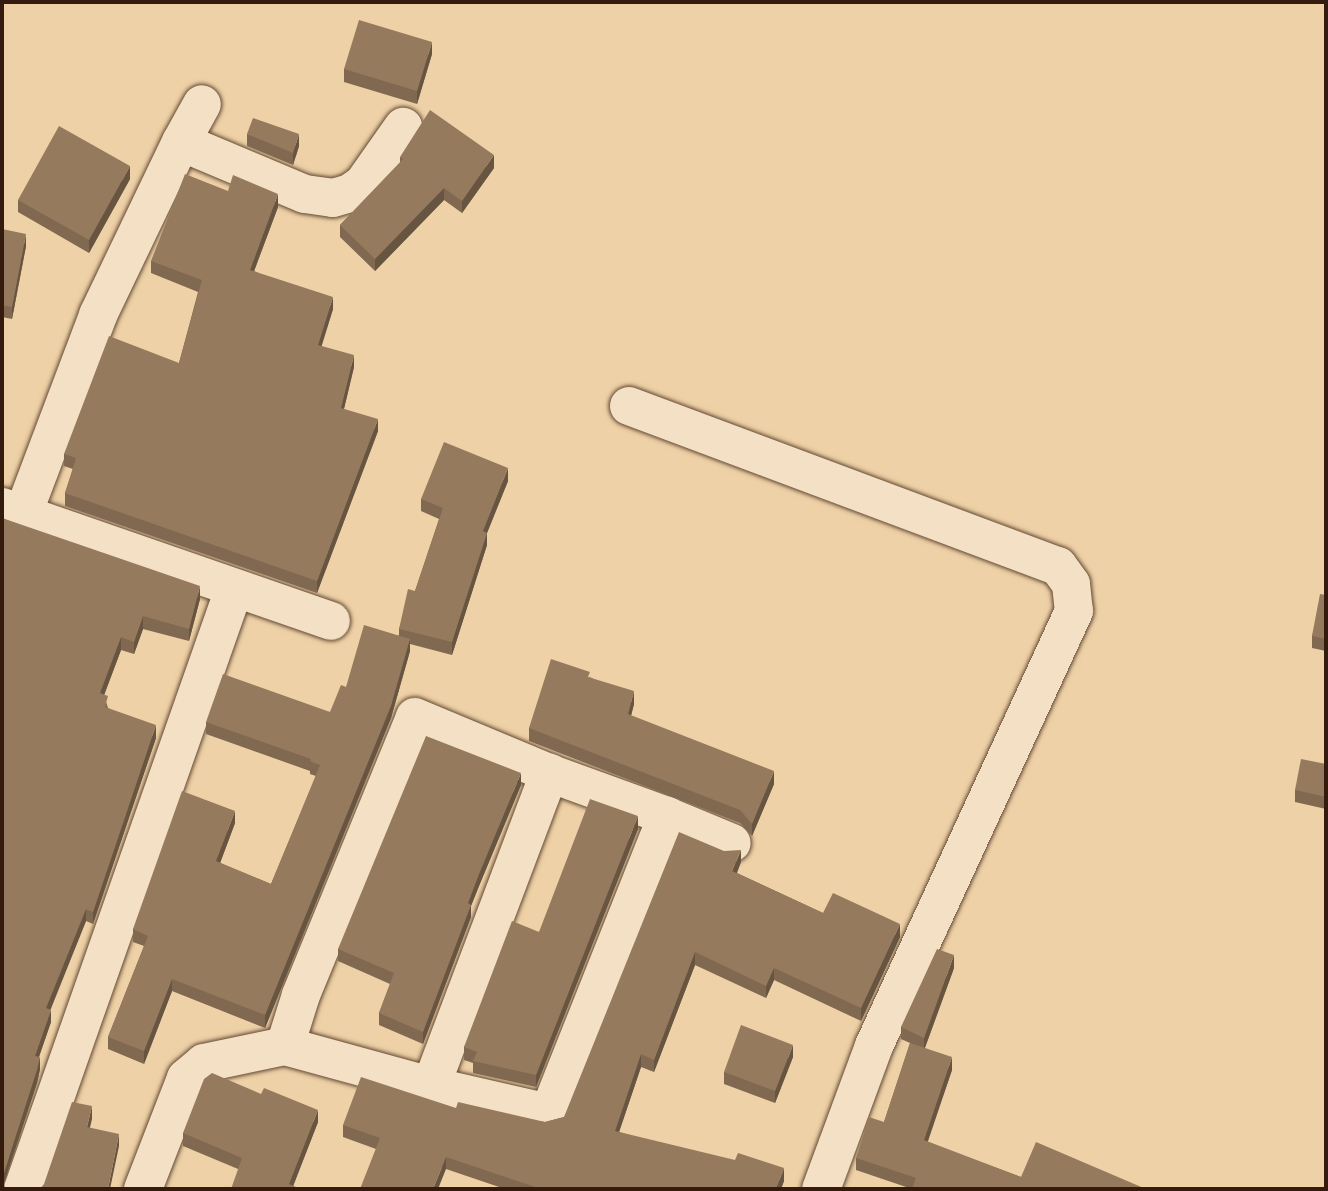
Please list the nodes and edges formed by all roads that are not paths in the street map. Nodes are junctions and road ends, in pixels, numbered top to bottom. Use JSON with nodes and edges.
{"nodes":[{"id":1,"x":202,"y":104,"type":"dead end"},
{"id":2,"x":404,"y":127,"type":"dead end"},
{"id":3,"x":181,"y":142,"type":"junction"},
{"id":4,"x":629,"y":406,"type":"dead end"},
{"id":5,"x":12,"y":510,"type":"edge"},
{"id":6,"x":234,"y":589,"type":"junction"},
{"id":7,"x":331,"y":621,"type":"dead end"},
{"id":8,"x":549,"y":773,"type":"junction"},
{"id":9,"x":667,"y":816,"type":"junction"},
{"id":10,"x":732,"y":843,"type":"dead end"},
{"id":11,"x":285,"y":1046,"type":"junction"},
{"id":12,"x":431,"y":1086,"type":"junction"},
{"id":13,"x":2,"y":1187,"type":"edge"},
{"id":14,"x":10,"y":1189,"type":"edge"},
{"id":15,"x":23,"y":1189,"type":"edge"},
{"id":16,"x":143,"y":1189,"type":"edge"},
{"id":17,"x":821,"y":1189,"type":"edge"}],
"edges":[{"from":1,"to":3,"type":"street"},
{"from":2,"to":3,"type":"street"},
{"from":3,"to":5,"type":"street"},
{"from":4,"to":17,"type":"street"},
{"from":5,"to":6,"type":"street"},
{"from":6,"to":7,"type":"street"},
{"from":6,"to":15,"type":"street"},
{"from":8,"to":9,"type":"street"},
{"from":8,"to":11,"type":"street"},
{"from":8,"to":12,"type":"street"},
{"from":9,"to":10,"type":"street"},
{"from":9,"to":12,"type":"street"},
{"from":11,"to":12,"type":"street"},
{"from":11,"to":16,"type":"street"},
{"from":13,"to":14,"type":"street"}]}
